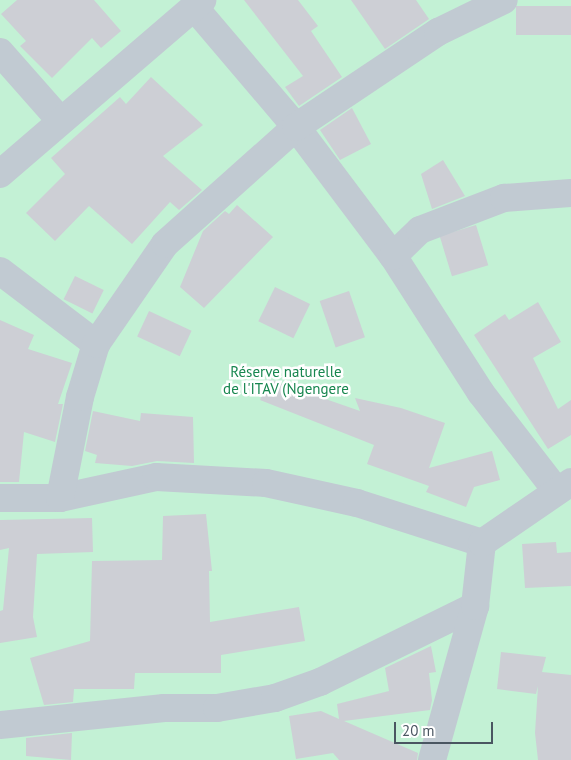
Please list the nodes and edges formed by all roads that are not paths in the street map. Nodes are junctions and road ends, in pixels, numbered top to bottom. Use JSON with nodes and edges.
{"nodes":[{"id":1,"x":504,"y":0,"type":"edge"},
{"id":2,"x":198,"y":3,"type":"edge"},
{"id":3,"x":0,"y":52,"type":"edge"},
{"id":4,"x":60,"y":120,"type":"junction"},
{"id":5,"x":296,"y":127,"type":"junction"},
{"id":6,"x":0,"y":174,"type":"edge"},
{"id":7,"x":571,"y":193,"type":"edge"},
{"id":8,"x":393,"y":256,"type":"junction"},
{"id":9,"x":0,"y":271,"type":"edge"},
{"id":10,"x":96,"y":344,"type":"junction"},
{"id":11,"x":563,"y":486,"type":"edge"},
{"id":12,"x":0,"y":498,"type":"edge"},
{"id":13,"x":60,"y":498,"type":"junction"},
{"id":14,"x":482,"y":543,"type":"junction"},
{"id":15,"x":475,"y":606,"type":"junction"},
{"id":16,"x":0,"y":725,"type":"edge"},
{"id":17,"x":432,"y":760,"type":"edge"}],
"edges":[{"from":1,"to":5,"type":"street"},
{"from":2,"to":4,"type":"street"},
{"from":2,"to":5,"type":"street"},
{"from":3,"to":4,"type":"street"},
{"from":4,"to":6,"type":"street"},
{"from":5,"to":8,"type":"street"},
{"from":5,"to":10,"type":"street"},
{"from":7,"to":8,"type":"street"},
{"from":8,"to":11,"type":"street"},
{"from":9,"to":10,"type":"street"},
{"from":10,"to":13,"type":"street"},
{"from":11,"to":14,"type":"street"},
{"from":12,"to":13,"type":"street"},
{"from":13,"to":14,"type":"street"},
{"from":14,"to":15,"type":"street"},
{"from":15,"to":16,"type":"street"},
{"from":15,"to":17,"type":"street"}]}
